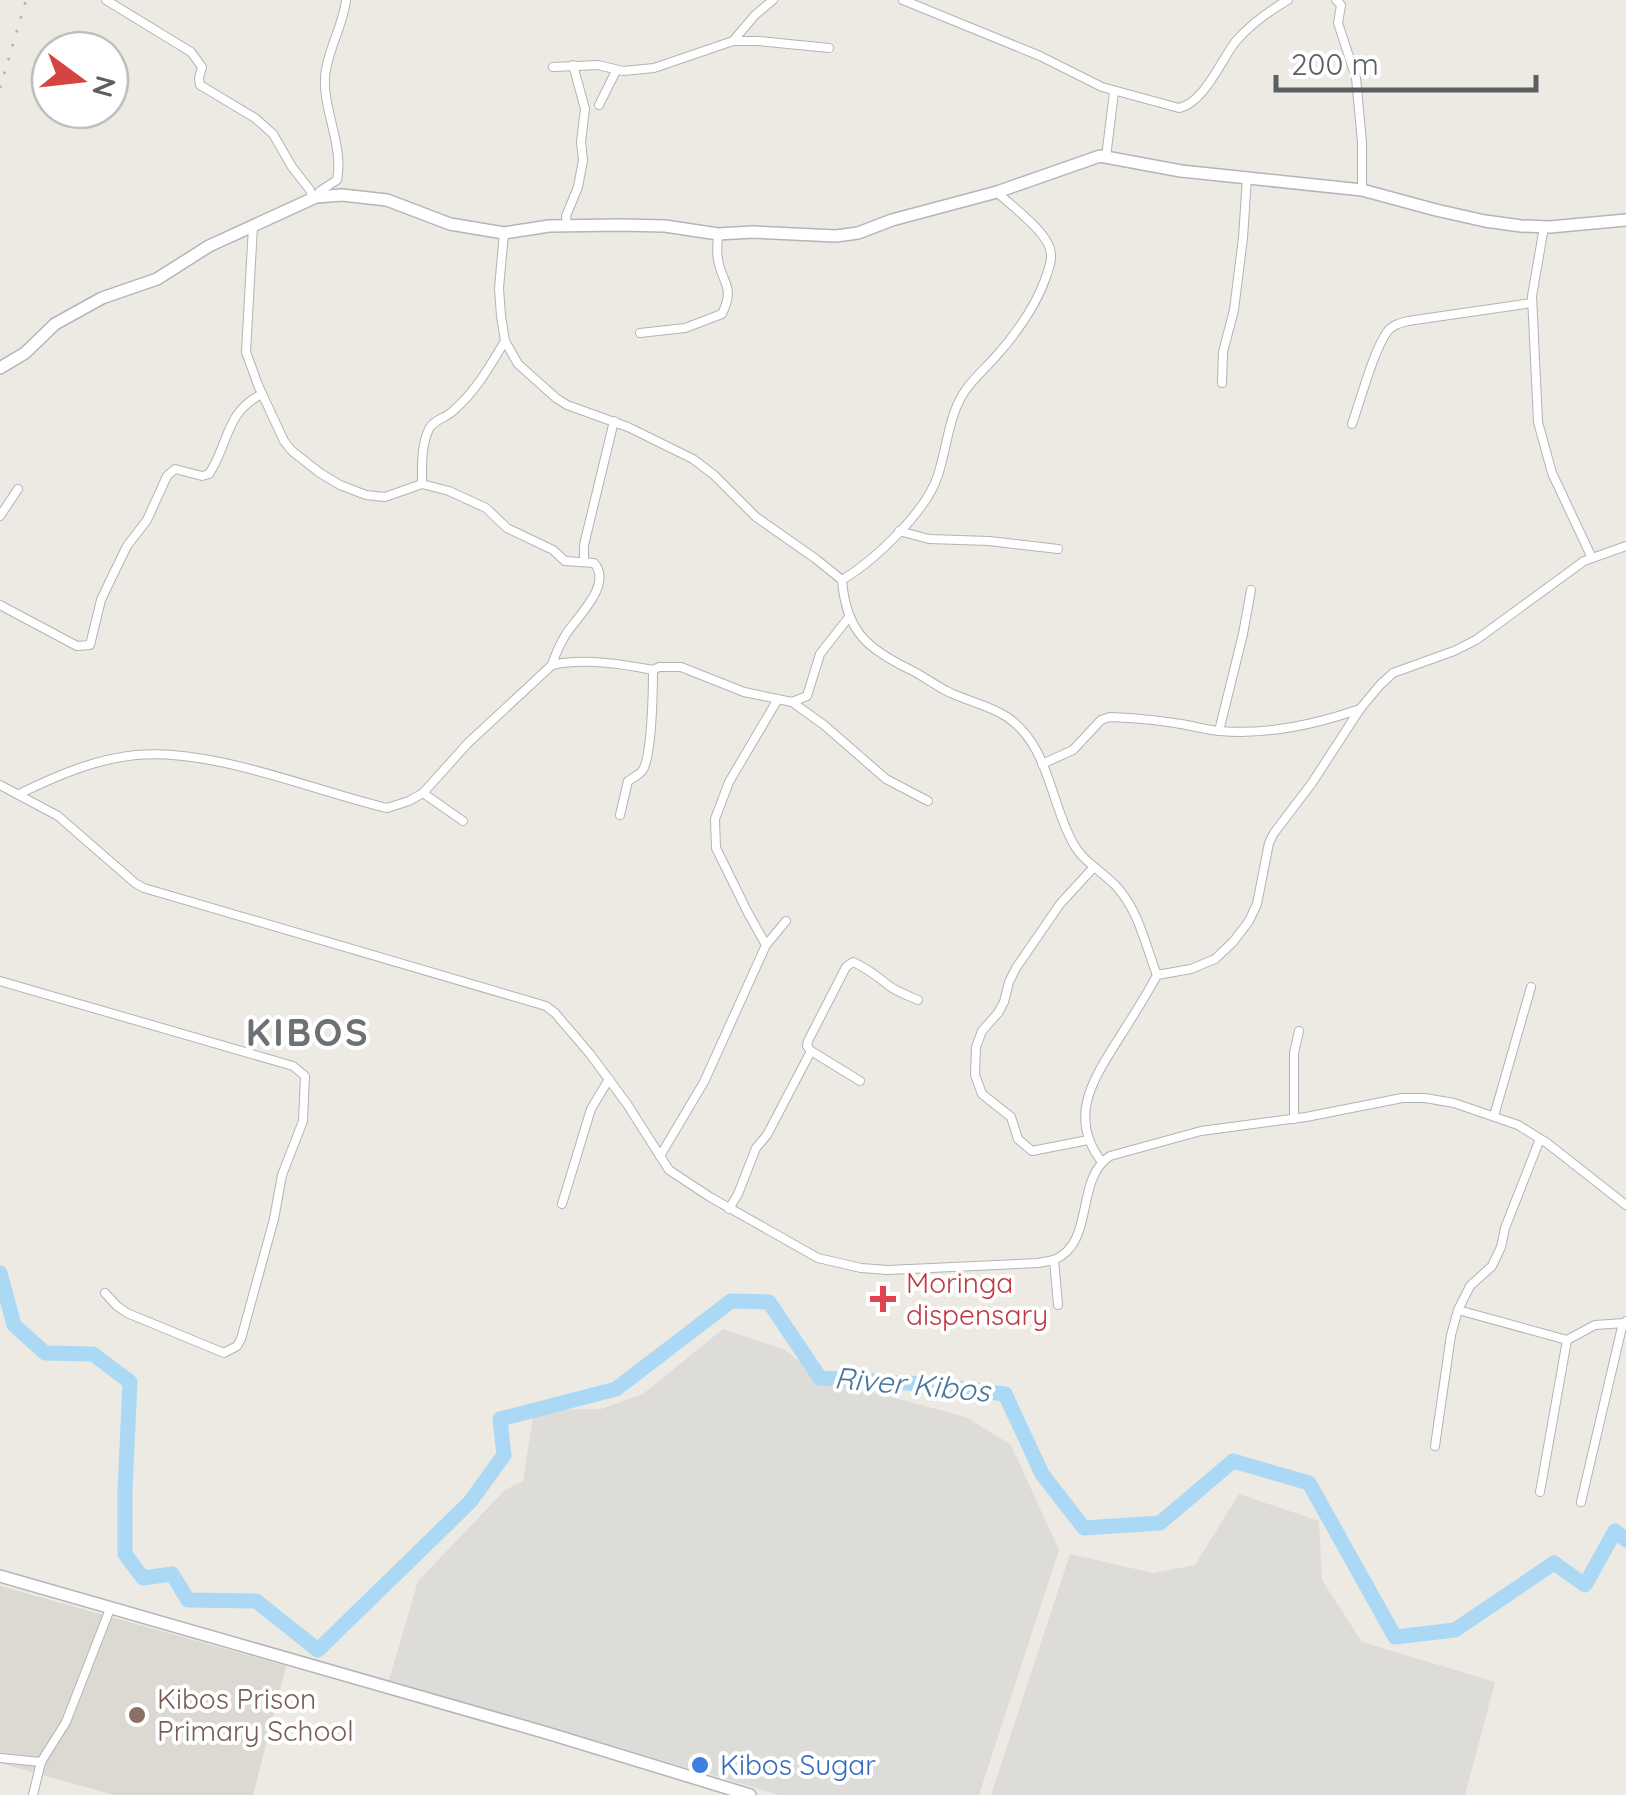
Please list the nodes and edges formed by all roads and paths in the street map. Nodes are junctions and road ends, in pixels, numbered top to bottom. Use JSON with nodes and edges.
{"nodes":[{"id":1,"x":106,"y":0,"type":"edge"},
{"id":2,"x":346,"y":0,"type":"edge"},
{"id":3,"x":773,"y":0,"type":"edge"},
{"id":4,"x":903,"y":0,"type":"edge"},
{"id":5,"x":1288,"y":0,"type":"edge"},
{"id":6,"x":1336,"y":0,"type":"edge"},
{"id":7,"x":733,"y":41,"type":"junction"},
{"id":8,"x":829,"y":48,"type":"dead end"},
{"id":9,"x":573,"y":65,"type":"junction"},
{"id":10,"x":553,"y":67,"type":"dead end"},
{"id":11,"x":616,"y":70,"type":"junction"},
{"id":12,"x":1114,"y":92,"type":"junction"},
{"id":13,"x":598,"y":105,"type":"dead end"},
{"id":14,"x":1106,"y":156,"type":"junction"},
{"id":15,"x":1247,"y":177,"type":"junction"},
{"id":16,"x":1362,"y":190,"type":"junction"},
{"id":17,"x":997,"y":192,"type":"junction"},
{"id":18,"x":315,"y":198,"type":"junction"},
{"id":19,"x":1626,"y":220,"type":"edge"},
{"id":20,"x":253,"y":226,"type":"junction"},
{"id":21,"x":567,"y":226,"type":"junction"},
{"id":22,"x":1544,"y":227,"type":"junction"},
{"id":23,"x":504,"y":233,"type":"junction"},
{"id":24,"x":718,"y":234,"type":"junction"},
{"id":25,"x":1532,"y":302,"type":"junction"},
{"id":26,"x":640,"y":333,"type":"dead end"},
{"id":27,"x":505,"y":341,"type":"junction"},
{"id":28,"x":0,"y":368,"type":"edge"},
{"id":29,"x":1222,"y":384,"type":"dead end"},
{"id":30,"x":262,"y":394,"type":"junction"},
{"id":31,"x":614,"y":421,"type":"junction"},
{"id":32,"x":1352,"y":424,"type":"dead end"},
{"id":33,"x":422,"y":484,"type":"junction"},
{"id":34,"x":18,"y":489,"type":"dead end"},
{"id":35,"x":0,"y":516,"type":"edge"},
{"id":36,"x":900,"y":531,"type":"junction"},
{"id":37,"x":1626,"y":546,"type":"edge"},
{"id":38,"x":1058,"y":549,"type":"dead end"},
{"id":39,"x":1592,"y":558,"type":"junction"},
{"id":40,"x":584,"y":562,"type":"junction"},
{"id":41,"x":842,"y":580,"type":"junction"},
{"id":42,"x":1250,"y":590,"type":"dead end"},
{"id":43,"x":0,"y":605,"type":"edge"},
{"id":44,"x":848,"y":617,"type":"junction"},
{"id":45,"x":552,"y":665,"type":"junction"},
{"id":46,"x":654,"y":670,"type":"junction"},
{"id":47,"x":778,"y":698,"type":"junction"},
{"id":48,"x":792,"y":702,"type":"junction"},
{"id":49,"x":1360,"y":709,"type":"junction"},
{"id":50,"x":1219,"y":731,"type":"junction"},
{"id":51,"x":1042,"y":764,"type":"junction"},
{"id":52,"x":0,"y":786,"type":"edge"},
{"id":53,"x":422,"y":793,"type":"junction"},
{"id":54,"x":19,"y":794,"type":"junction"},
{"id":55,"x":928,"y":801,"type":"dead end"},
{"id":56,"x":620,"y":815,"type":"dead end"},
{"id":57,"x":462,"y":821,"type":"dead end"},
{"id":58,"x":1094,"y":867,"type":"junction"},
{"id":59,"x":786,"y":921,"type":"dead end"},
{"id":60,"x":766,"y":945,"type":"junction"},
{"id":61,"x":1156,"y":975,"type":"junction"},
{"id":62,"x":0,"y":981,"type":"edge"},
{"id":63,"x":1531,"y":986,"type":"dead end"},
{"id":64,"x":918,"y":1000,"type":"dead end"},
{"id":65,"x":1299,"y":1031,"type":"dead end"},
{"id":66,"x":811,"y":1051,"type":"junction"},
{"id":67,"x":608,"y":1079,"type":"junction"},
{"id":68,"x":860,"y":1081,"type":"dead end"},
{"id":69,"x":1494,"y":1116,"type":"junction"},
{"id":70,"x":1294,"y":1119,"type":"junction"},
{"id":71,"x":1540,"y":1138,"type":"junction"},
{"id":72,"x":1088,"y":1140,"type":"junction"},
{"id":73,"x":660,"y":1156,"type":"junction"},
{"id":74,"x":1102,"y":1162,"type":"junction"},
{"id":75,"x":562,"y":1204,"type":"dead end"},
{"id":76,"x":1626,"y":1205,"type":"edge"},
{"id":77,"x":730,"y":1208,"type":"junction"},
{"id":78,"x":1054,"y":1260,"type":"junction"},
{"id":79,"x":106,"y":1293,"type":"dead end"},
{"id":80,"x":1058,"y":1305,"type":"dead end"},
{"id":81,"x":1458,"y":1310,"type":"junction"},
{"id":82,"x":1625,"y":1322,"type":"edge"},
{"id":83,"x":1567,"y":1340,"type":"junction"},
{"id":84,"x":1435,"y":1446,"type":"dead end"},
{"id":85,"x":1540,"y":1492,"type":"dead end"},
{"id":86,"x":1581,"y":1502,"type":"dead end"},
{"id":87,"x":0,"y":1576,"type":"edge"},
{"id":88,"x":110,"y":1609,"type":"junction"},
{"id":89,"x":0,"y":1758,"type":"edge"},
{"id":90,"x":41,"y":1762,"type":"junction"},
{"id":91,"x":33,"y":1795,"type":"edge"},
{"id":92,"x":750,"y":1795,"type":"edge"}],
"edges":[{"from":1,"to":18,"type":"street"},
{"from":2,"to":18,"type":"street"},
{"from":3,"to":7,"type":"street"},
{"from":4,"to":12,"type":"street"},
{"from":5,"to":12,"type":"street"},
{"from":6,"to":16,"type":"street"},
{"from":7,"to":8,"type":"street"},
{"from":7,"to":11,"type":"street"},
{"from":9,"to":10,"type":"street"},
{"from":9,"to":11,"type":"street"},
{"from":9,"to":21,"type":"street"},
{"from":11,"to":13,"type":"street"},
{"from":12,"to":14,"type":"street"},
{"from":14,"to":15,"type":"street"},
{"from":14,"to":17,"type":"street"},
{"from":15,"to":16,"type":"street"},
{"from":15,"to":29,"type":"street"},
{"from":16,"to":22,"type":"street"},
{"from":17,"to":24,"type":"street"},
{"from":17,"to":36,"type":"street"},
{"from":18,"to":20,"type":"street"},
{"from":18,"to":23,"type":"street"},
{"from":19,"to":22,"type":"street"},
{"from":20,"to":28,"type":"street"},
{"from":20,"to":30,"type":"street"},
{"from":21,"to":23,"type":"street"},
{"from":21,"to":24,"type":"street"},
{"from":22,"to":25,"type":"street"},
{"from":23,"to":27,"type":"street"},
{"from":24,"to":26,"type":"street"},
{"from":25,"to":32,"type":"street"},
{"from":25,"to":39,"type":"street"},
{"from":27,"to":31,"type":"street"},
{"from":27,"to":33,"type":"street"},
{"from":30,"to":33,"type":"street"},
{"from":30,"to":43,"type":"street"},
{"from":31,"to":40,"type":"street"},
{"from":31,"to":41,"type":"street"},
{"from":33,"to":40,"type":"street"},
{"from":34,"to":35,"type":"street"},
{"from":36,"to":38,"type":"street"},
{"from":36,"to":41,"type":"street"},
{"from":37,"to":39,"type":"street"},
{"from":39,"to":49,"type":"street"},
{"from":40,"to":45,"type":"street"},
{"from":41,"to":44,"type":"street"},
{"from":42,"to":50,"type":"street"},
{"from":44,"to":48,"type":"street"},
{"from":44,"to":51,"type":"street"},
{"from":45,"to":46,"type":"street"},
{"from":45,"to":53,"type":"street"},
{"from":46,"to":47,"type":"street"},
{"from":46,"to":56,"type":"street"},
{"from":47,"to":48,"type":"street"},
{"from":47,"to":60,"type":"street"},
{"from":48,"to":55,"type":"street"},
{"from":49,"to":50,"type":"street"},
{"from":49,"to":61,"type":"street"},
{"from":50,"to":51,"type":"street"},
{"from":51,"to":58,"type":"street"},
{"from":52,"to":54,"type":"street"},
{"from":53,"to":54,"type":"street"},
{"from":53,"to":57,"type":"street"},
{"from":54,"to":67,"type":"street"},
{"from":58,"to":61,"type":"street"},
{"from":58,"to":72,"type":"street"},
{"from":59,"to":60,"type":"street"},
{"from":60,"to":73,"type":"street"},
{"from":61,"to":72,"type":"street"},
{"from":62,"to":79,"type":"street"},
{"from":63,"to":69,"type":"street"},
{"from":64,"to":66,"type":"street"},
{"from":65,"to":70,"type":"street"},
{"from":66,"to":68,"type":"street"},
{"from":66,"to":77,"type":"street"},
{"from":67,"to":73,"type":"street"},
{"from":67,"to":75,"type":"street"},
{"from":69,"to":70,"type":"street"},
{"from":69,"to":71,"type":"street"},
{"from":70,"to":74,"type":"street"},
{"from":71,"to":76,"type":"street"},
{"from":71,"to":81,"type":"street"},
{"from":72,"to":74,"type":"street"},
{"from":73,"to":77,"type":"street"},
{"from":74,"to":78,"type":"street"},
{"from":77,"to":78,"type":"street"},
{"from":78,"to":80,"type":"street"},
{"from":81,"to":83,"type":"street"},
{"from":81,"to":84,"type":"street"},
{"from":82,"to":83,"type":"street"},
{"from":82,"to":86,"type":"street"},
{"from":83,"to":85,"type":"street"},
{"from":87,"to":88,"type":"street"},
{"from":88,"to":90,"type":"street"},
{"from":88,"to":92,"type":"street"},
{"from":89,"to":90,"type":"street"},
{"from":90,"to":91,"type":"street"}]}
